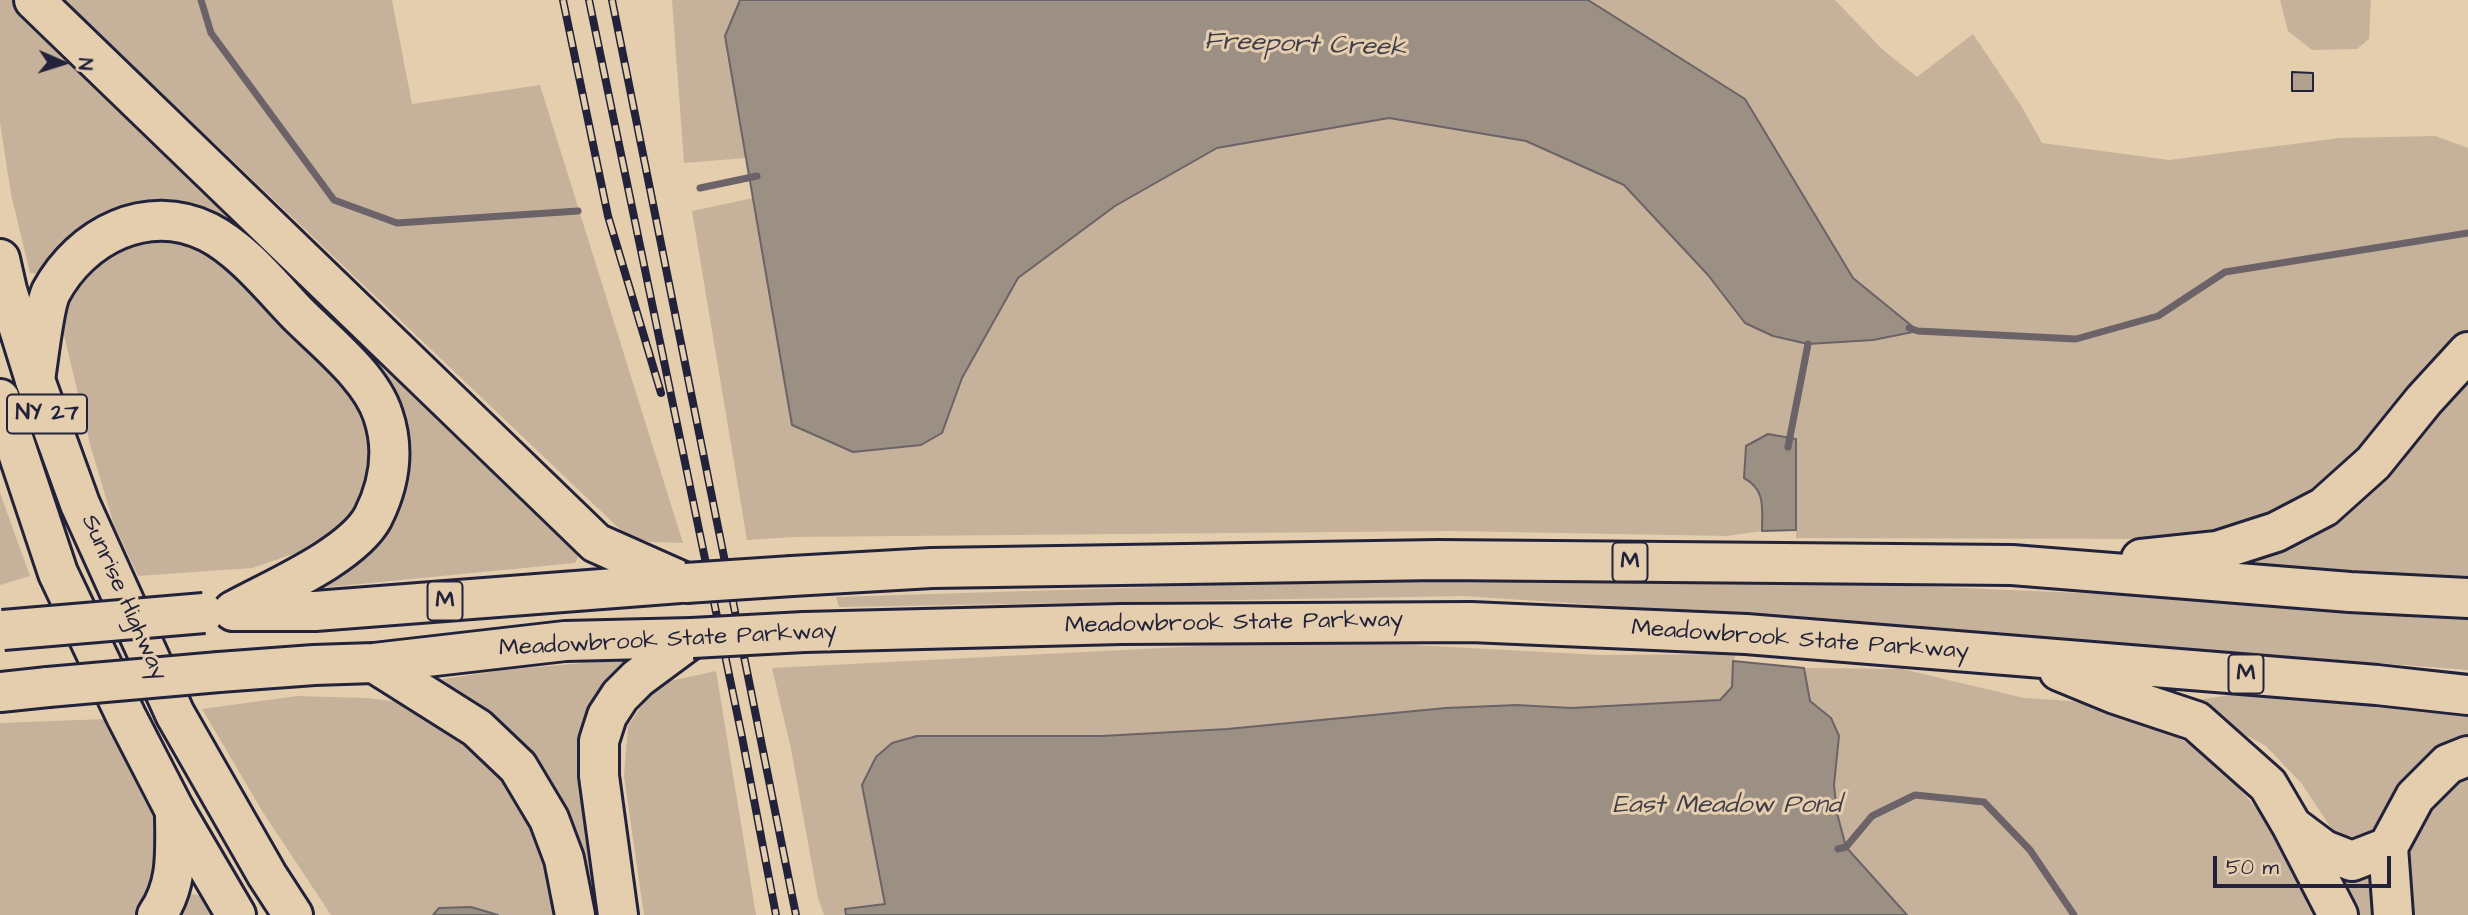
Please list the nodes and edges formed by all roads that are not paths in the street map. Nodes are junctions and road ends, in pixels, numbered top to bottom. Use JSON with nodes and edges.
{"nodes":[{"id":1,"x":34,"y":0,"type":"edge"},
{"id":2,"x":0,"y":259,"type":"edge"},
{"id":3,"x":2468,"y":352,"type":"edge"},
{"id":4,"x":35,"y":380,"type":"junction"},
{"id":5,"x":0,"y":399,"type":"edge"},
{"id":6,"x":2054,"y":568,"type":"junction"},
{"id":7,"x":686,"y":583,"type":"junction"},
{"id":8,"x":2468,"y":598,"type":"edge"},
{"id":9,"x":218,"y":612,"type":"junction"},
{"id":10,"x":2,"y":630,"type":"edge"},
{"id":11,"x":692,"y":638,"type":"junction"},
{"id":12,"x":2025,"y":656,"type":"junction"},
{"id":13,"x":374,"y":663,"type":"junction"},
{"id":14,"x":0,"y":692,"type":"edge"},
{"id":15,"x":2468,"y":695,"type":"edge"},
{"id":16,"x":2468,"y":755,"type":"edge"},
{"id":17,"x":176,"y":811,"type":"junction"},
{"id":18,"x":2292,"y":826,"type":"junction"},
{"id":19,"x":2388,"y":847,"type":"junction"},
{"id":20,"x":157,"y":915,"type":"edge"},
{"id":21,"x":236,"y":915,"type":"edge"},
{"id":22,"x":293,"y":915,"type":"edge"},
{"id":23,"x":575,"y":915,"type":"edge"},
{"id":24,"x":618,"y":915,"type":"edge"},
{"id":25,"x":2338,"y":915,"type":"edge"},
{"id":26,"x":2393,"y":915,"type":"edge"}],
"edges":[{"from":1,"to":7,"type":"highway"},
{"from":2,"to":4,"type":"highway","name":"Sunrise Highway","number":"NY 27"},
{"from":3,"to":6,"type":"highway"},
{"from":4,"to":9,"type":"highway"},
{"from":4,"to":22,"type":"highway","name":"Sunrise Highway","number":"NY 27"},
{"from":5,"to":17,"type":"highway","name":"Sunrise Highway","number":"NY 27"},
{"from":6,"to":7,"type":"highway","number":"M","bridge":true},
{"from":6,"to":8,"type":"highway","number":"M"},
{"from":7,"to":9,"type":"highway","number":"M"},
{"from":9,"to":10,"type":"highway","number":"M","bridge":true},
{"from":11,"to":12,"type":"highway","name":"Meadowbrook State Parkway","number":"M","bridge":true},
{"from":11,"to":13,"type":"highway","name":"Meadowbrook State Parkway","number":"M"},
{"from":11,"to":24,"type":"highway"},
{"from":12,"to":15,"type":"highway","name":"Meadowbrook State Parkway","number":"M"},
{"from":12,"to":18,"type":"highway"},
{"from":13,"to":14,"type":"highway","name":"Meadowbrook State Parkway","number":"M","bridge":true},
{"from":13,"to":23,"type":"highway"},
{"from":16,"to":19,"type":"highway"},
{"from":17,"to":20,"type":"highway"},
{"from":17,"to":21,"type":"highway","name":"Sunrise Highway","number":"NY 27"},
{"from":18,"to":19,"type":"highway"},
{"from":18,"to":25,"type":"highway"},
{"from":19,"to":26,"type":"highway"}]}
